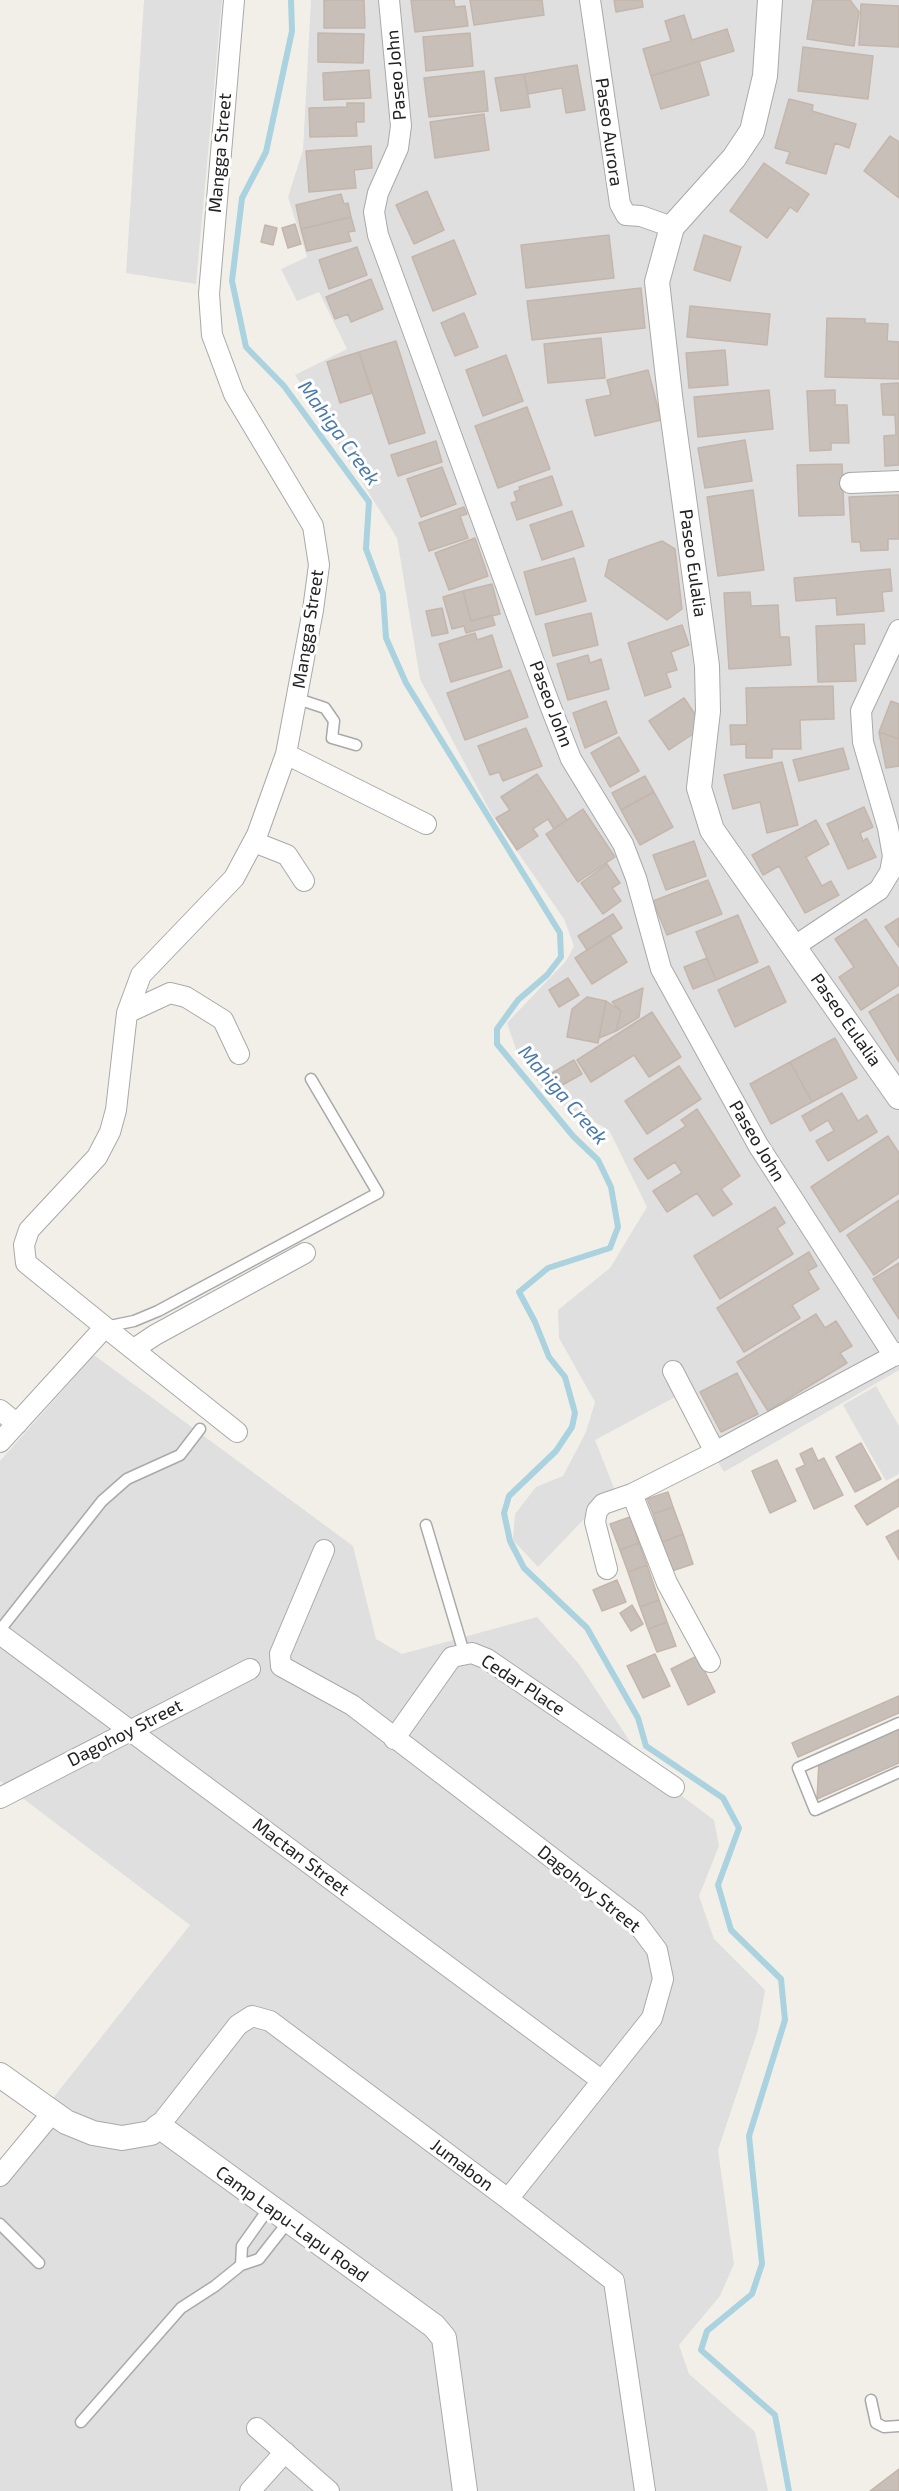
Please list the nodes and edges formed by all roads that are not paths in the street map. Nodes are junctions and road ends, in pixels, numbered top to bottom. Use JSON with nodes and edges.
{"nodes":[{"id":1,"x":234,"y":0,"type":"edge"},
{"id":2,"x":389,"y":0,"type":"edge"},
{"id":3,"x":590,"y":0,"type":"edge"},
{"id":4,"x":770,"y":0,"type":"edge"},
{"id":5,"x":672,"y":227,"type":"junction"},
{"id":6,"x":899,"y":481,"type":"edge"},
{"id":7,"x":850,"y":483,"type":"dead end"},
{"id":8,"x":899,"y":630,"type":"edge"},
{"id":9,"x":298,"y":699,"type":"junction"},
{"id":10,"x":356,"y":745,"type":"dead end"},
{"id":11,"x":286,"y":754,"type":"junction"},
{"id":12,"x":426,"y":824,"type":"dead end"},
{"id":13,"x":254,"y":842,"type":"junction"},
{"id":14,"x":304,"y":881,"type":"dead end"},
{"id":15,"x":795,"y":946,"type":"junction"},
{"id":16,"x":127,"y":1012,"type":"junction"},
{"id":17,"x":239,"y":1054,"type":"dead end"},
{"id":18,"x":311,"y":1078,"type":"dead end"},
{"id":19,"x":899,"y":1098,"type":"edge"},
{"id":20,"x":304,"y":1253,"type":"dead end"},
{"id":21,"x":105,"y":1327,"type":"junction"},
{"id":22,"x":134,"y":1349,"type":"junction"},
{"id":23,"x":897,"y":1355,"type":"edge"},
{"id":24,"x":673,"y":1371,"type":"dead end"},
{"id":25,"x":0,"y":1410,"type":"edge"},
{"id":26,"x":17,"y":1424,"type":"junction"},
{"id":27,"x":200,"y":1429,"type":"dead end"},
{"id":28,"x":237,"y":1432,"type":"dead end"},
{"id":29,"x":0,"y":1442,"type":"edge"},
{"id":30,"x":715,"y":1452,"type":"junction"},
{"id":31,"x":632,"y":1494,"type":"junction"},
{"id":32,"x":426,"y":1525,"type":"dead end"},
{"id":33,"x":324,"y":1550,"type":"dead end"},
{"id":34,"x":608,"y":1569,"type":"dead end"},
{"id":35,"x":0,"y":1632,"type":"edge"},
{"id":36,"x":464,"y":1653,"type":"junction"},
{"id":37,"x":710,"y":1662,"type":"dead end"},
{"id":38,"x":250,"y":1669,"type":"dead end"},
{"id":39,"x":899,"y":1723,"type":"edge"},
{"id":40,"x":130,"y":1729,"type":"junction"},
{"id":41,"x":394,"y":1739,"type":"junction"},
{"id":42,"x":899,"y":1772,"type":"edge"},
{"id":43,"x":674,"y":1787,"type":"dead end"},
{"id":44,"x":0,"y":1798,"type":"edge"},
{"id":45,"x":0,"y":2075,"type":"edge"},
{"id":46,"x":601,"y":2080,"type":"junction"},
{"id":47,"x":52,"y":2113,"type":"junction"},
{"id":48,"x":159,"y":2126,"type":"junction"},
{"id":49,"x":0,"y":2176,"type":"edge"},
{"id":50,"x":508,"y":2199,"type":"junction"},
{"id":51,"x":279,"y":2215,"type":"junction"},
{"id":52,"x":0,"y":2224,"type":"edge"},
{"id":53,"x":39,"y":2263,"type":"dead end"},
{"id":54,"x":241,"y":2265,"type":"junction"},
{"id":55,"x":871,"y":2400,"type":"dead end"},
{"id":56,"x":81,"y":2422,"type":"dead end"},
{"id":57,"x":899,"y":2426,"type":"edge"},
{"id":58,"x":257,"y":2428,"type":"dead end"},
{"id":59,"x":285,"y":2452,"type":"junction"},
{"id":60,"x":250,"y":2491,"type":"edge"},
{"id":61,"x":329,"y":2491,"type":"edge"},
{"id":62,"x":465,"y":2491,"type":"edge"},
{"id":63,"x":645,"y":2491,"type":"edge"}],
"edges":[{"from":1,"to":9,"type":"street","name":"Mangga Street"},
{"from":2,"to":23,"type":"street","name":"Paseo John"},
{"from":3,"to":5,"type":"street","name":"Paseo Aurora"},
{"from":4,"to":5,"type":"street","name":"Paseo Eulalia"},
{"from":5,"to":15,"type":"street","name":"Paseo Eulalia"},
{"from":6,"to":7,"type":"street"},
{"from":8,"to":15,"type":"street"},
{"from":9,"to":10,"type":"lane"},
{"from":9,"to":11,"type":"street","name":"Mangga Street"},
{"from":11,"to":12,"type":"street"},
{"from":11,"to":13,"type":"street","name":"Mangga Street"},
{"from":13,"to":14,"type":"street"},
{"from":13,"to":16,"type":"street","name":"Mangga Street"},
{"from":15,"to":19,"type":"street","name":"Paseo Eulalia"},
{"from":16,"to":17,"type":"street"},
{"from":16,"to":21,"type":"street","name":"Mangga Street"},
{"from":18,"to":21,"type":"lane"},
{"from":20,"to":22,"type":"street"},
{"from":21,"to":22,"type":"street","name":"Mangga Street"},
{"from":21,"to":26,"type":"street"},
{"from":22,"to":28,"type":"street","name":"Mangga Street"},
{"from":23,"to":30,"type":"street"},
{"from":24,"to":30,"type":"street"},
{"from":25,"to":26,"type":"street"},
{"from":26,"to":29,"type":"street"},
{"from":27,"to":35,"type":"lane"},
{"from":30,"to":31,"type":"street"},
{"from":31,"to":34,"type":"street"},
{"from":31,"to":37,"type":"street"},
{"from":32,"to":36,"type":"lane"},
{"from":33,"to":41,"type":"street","name":"Dagohoy Street"},
{"from":35,"to":40,"type":"street","name":"Mactan Street"},
{"from":36,"to":41,"type":"street","name":"Cedar Place"},
{"from":36,"to":43,"type":"street","name":"Cedar Place"},
{"from":38,"to":40,"type":"street","name":"Dagohoy Street"},
{"from":39,"to":42,"type":"lane"},
{"from":40,"to":44,"type":"street","name":"Dagohoy Street"},
{"from":40,"to":46,"type":"street","name":"Mactan Street"},
{"from":41,"to":46,"type":"street","name":"Dagohoy Street"},
{"from":45,"to":47,"type":"street"},
{"from":46,"to":50,"type":"street","name":"Dagohoy Street"},
{"from":47,"to":48,"type":"street"},
{"from":47,"to":49,"type":"street"},
{"from":48,"to":50,"type":"street","name":"Jumabon"},
{"from":48,"to":51,"type":"street","name":"Camp Lapu-Lapu Road"},
{"from":50,"to":63,"type":"street","name":"Jumabon"},
{"from":51,"to":54,"type":"lane"},
{"from":51,"to":54,"type":"lane"},
{"from":51,"to":62,"type":"street","name":"Camp Lapu-Lapu Road"},
{"from":52,"to":53,"type":"lane"},
{"from":54,"to":56,"type":"lane"},
{"from":55,"to":57,"type":"lane"},
{"from":58,"to":59,"type":"street"},
{"from":59,"to":60,"type":"street"},
{"from":59,"to":61,"type":"street"}]}
